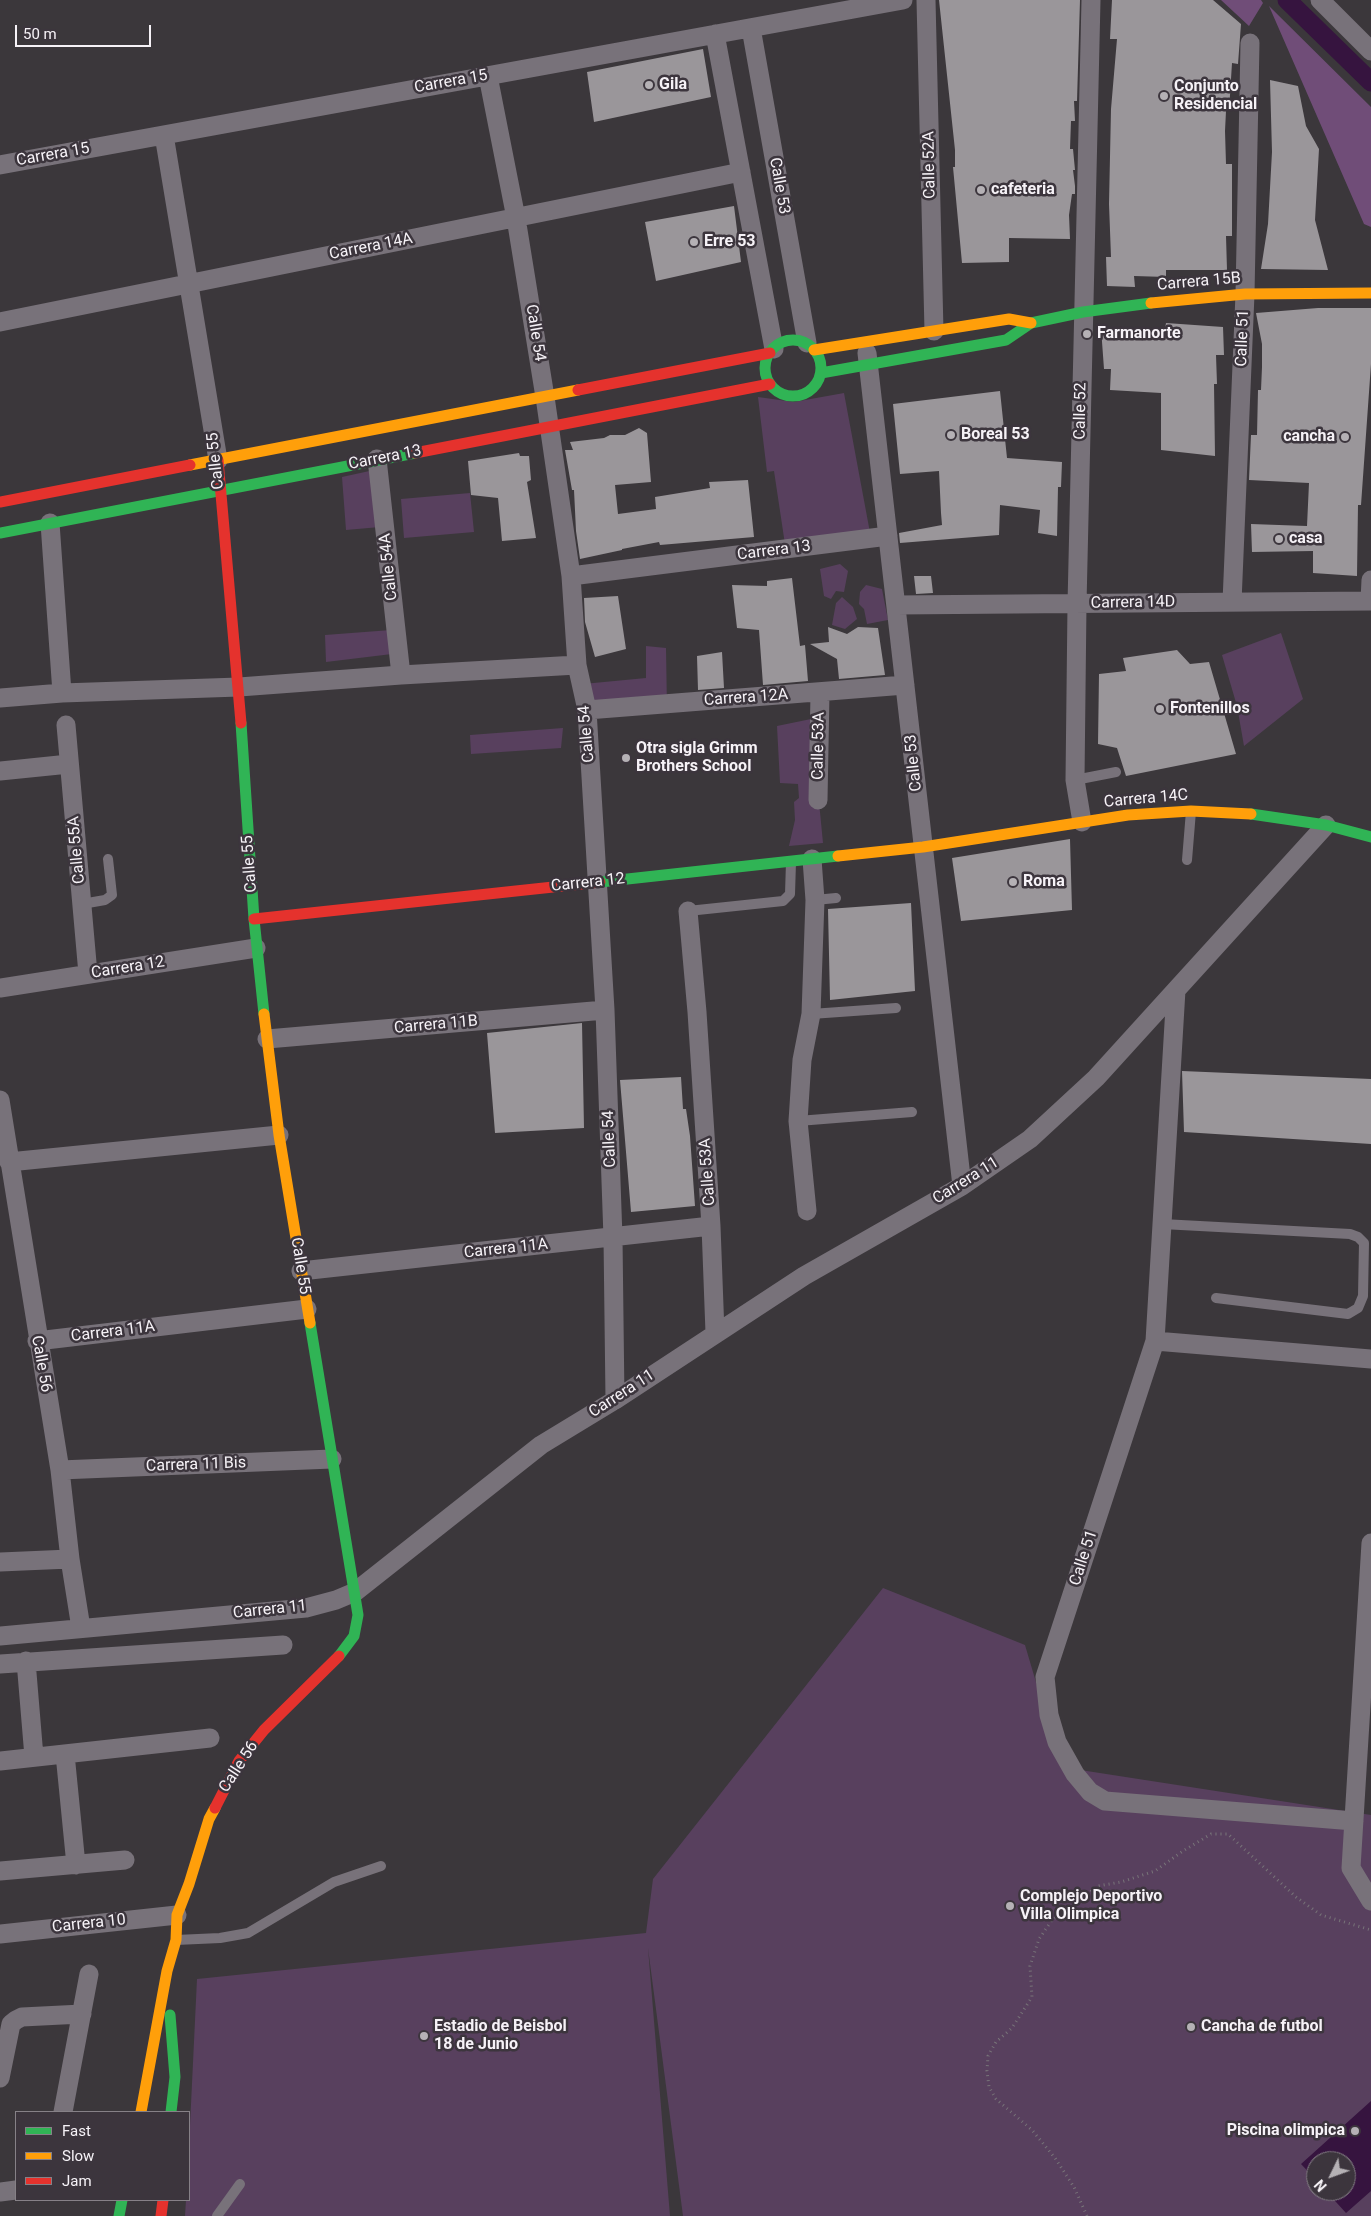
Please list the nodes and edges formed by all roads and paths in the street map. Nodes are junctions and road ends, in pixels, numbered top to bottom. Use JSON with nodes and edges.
{"nodes":[{"id":1,"x":903,"y":0,"type":"edge"},
{"id":2,"x":926,"y":0,"type":"edge"},
{"id":3,"x":1091,"y":0,"type":"edge"},
{"id":4,"x":1320,"y":0,"type":"edge"},
{"id":5,"x":751,"y":28,"type":"junction"},
{"id":6,"x":715,"y":34,"type":"junction"},
{"id":7,"x":1250,"y":44,"type":"dead end"},
{"id":8,"x":1371,"y":51,"type":"edge"},
{"id":9,"x":488,"y":76,"type":"junction"},
{"id":10,"x":164,"y":135,"type":"junction"},
{"id":11,"x":0,"y":165,"type":"edge"},
{"id":12,"x":741,"y":172,"type":"junction"},
{"id":13,"x":516,"y":218,"type":"junction"},
{"id":14,"x":188,"y":284,"type":"junction"},
{"id":15,"x":1371,"y":293,"type":"edge"},
{"id":16,"x":1245,"y":294,"type":"junction"},
{"id":17,"x":1084,"y":312,"type":"junction"},
{"id":18,"x":0,"y":322,"type":"edge"},
{"id":19,"x":1031,"y":323,"type":"junction"},
{"id":20,"x":934,"y":331,"type":"junction"},
{"id":21,"x":866,"y":341,"type":"junction"},
{"id":22,"x":810,"y":347,"type":"junction"},
{"id":23,"x":772,"y":351,"type":"junction"},
{"id":24,"x":868,"y":364,"type":"junction"},
{"id":25,"x":821,"y":373,"type":"junction"},
{"id":26,"x":770,"y":384,"type":"junction"},
{"id":27,"x":545,"y":396,"type":"junction"},
{"id":28,"x":548,"y":426,"type":"junction"},
{"id":29,"x":377,"y":459,"type":"junction"},
{"id":30,"x":218,"y":460,"type":"junction"},
{"id":31,"x":220,"y":490,"type":"junction"},
{"id":32,"x":0,"y":502,"type":"edge"},
{"id":33,"x":50,"y":523,"type":"junction"},
{"id":34,"x":0,"y":533,"type":"edge"},
{"id":35,"x":888,"y":536,"type":"junction"},
{"id":36,"x":571,"y":576,"type":"junction"},
{"id":37,"x":1371,"y":580,"type":"edge"},
{"id":38,"x":1371,"y":601,"type":"edge"},
{"id":39,"x":1232,"y":602,"type":"junction"},
{"id":40,"x":1077,"y":604,"type":"junction"},
{"id":41,"x":896,"y":606,"type":"junction"},
{"id":42,"x":577,"y":665,"type":"junction"},
{"id":43,"x":401,"y":674,"type":"junction"},
{"id":44,"x":905,"y":685,"type":"junction"},
{"id":45,"x":239,"y":688,"type":"junction"},
{"id":46,"x":62,"y":693,"type":"junction"},
{"id":47,"x":820,"y":693,"type":"junction"},
{"id":48,"x":0,"y":698,"type":"edge"},
{"id":49,"x":587,"y":710,"type":"junction"},
{"id":50,"x":66,"y":724,"type":"dead end"},
{"id":51,"x":70,"y":764,"type":"junction"},
{"id":52,"x":0,"y":771,"type":"edge"},
{"id":53,"x":1116,"y":772,"type":"dead end"},
{"id":54,"x":1075,"y":780,"type":"junction"},
{"id":55,"x":818,"y":800,"type":"dead end"},
{"id":56,"x":1191,"y":810,"type":"junction"},
{"id":57,"x":1082,"y":822,"type":"junction"},
{"id":58,"x":1326,"y":825,"type":"junction"},
{"id":59,"x":1371,"y":837,"type":"edge"},
{"id":60,"x":923,"y":847,"type":"junction"},
{"id":61,"x":108,"y":859,"type":"dead end"},
{"id":62,"x":812,"y":859,"type":"junction"},
{"id":63,"x":1187,"y":860,"type":"dead end"},
{"id":64,"x":791,"y":861,"type":"junction"},
{"id":65,"x":597,"y":882,"type":"junction"},
{"id":66,"x":836,"y":898,"type":"dead end"},
{"id":67,"x":815,"y":900,"type":"junction"},
{"id":68,"x":82,"y":904,"type":"junction"},
{"id":69,"x":688,"y":911,"type":"joint"},
{"id":70,"x":254,"y":919,"type":"junction"},
{"id":71,"x":256,"y":948,"type":"junction"},
{"id":72,"x":88,"y":974,"type":"junction"},
{"id":73,"x":0,"y":988,"type":"edge"},
{"id":74,"x":1176,"y":990,"type":"junction"},
{"id":75,"x":896,"y":1008,"type":"dead end"},
{"id":76,"x":605,"y":1010,"type":"junction"},
{"id":77,"x":811,"y":1014,"type":"junction"},
{"id":78,"x":267,"y":1039,"type":"junction"},
{"id":79,"x":0,"y":1100,"type":"edge"},
{"id":80,"x":912,"y":1112,"type":"dead end"},
{"id":81,"x":798,"y":1121,"type":"junction"},
{"id":82,"x":279,"y":1135,"type":"junction"},
{"id":83,"x":9,"y":1162,"type":"junction"},
{"id":84,"x":962,"y":1186,"type":"junction"},
{"id":85,"x":807,"y":1211,"type":"dead end"},
{"id":86,"x":1162,"y":1224,"type":"junction"},
{"id":87,"x":711,"y":1226,"type":"junction"},
{"id":88,"x":614,"y":1238,"type":"junction"},
{"id":89,"x":301,"y":1272,"type":"junction"},
{"id":90,"x":1216,"y":1298,"type":"dead end"},
{"id":91,"x":307,"y":1309,"type":"junction"},
{"id":92,"x":715,"y":1333,"type":"junction"},
{"id":93,"x":37,"y":1340,"type":"junction"},
{"id":94,"x":1155,"y":1341,"type":"junction"},
{"id":95,"x":1371,"y":1359,"type":"edge"},
{"id":96,"x":615,"y":1400,"type":"junction"},
{"id":97,"x":332,"y":1459,"type":"junction"},
{"id":98,"x":60,"y":1470,"type":"junction"},
{"id":99,"x":1371,"y":1543,"type":"edge"},
{"id":100,"x":70,"y":1559,"type":"junction"},
{"id":101,"x":0,"y":1562,"type":"edge"},
{"id":102,"x":355,"y":1592,"type":"junction"},
{"id":103,"x":81,"y":1628,"type":"junction"},
{"id":104,"x":0,"y":1636,"type":"edge"},
{"id":105,"x":283,"y":1645,"type":"dead end"},
{"id":106,"x":26,"y":1662,"type":"junction"},
{"id":107,"x":0,"y":1664,"type":"edge"},
{"id":108,"x":210,"y":1738,"type":"dead end"},
{"id":109,"x":64,"y":1754,"type":"junction"},
{"id":110,"x":34,"y":1757,"type":"junction"},
{"id":111,"x":0,"y":1761,"type":"edge"},
{"id":112,"x":1354,"y":1821,"type":"junction"},
{"id":113,"x":125,"y":1860,"type":"dead end"},
{"id":114,"x":76,"y":1864,"type":"junction"},
{"id":115,"x":381,"y":1866,"type":"dead end"},
{"id":116,"x":0,"y":1871,"type":"edge"},
{"id":117,"x":1371,"y":1901,"type":"edge"},
{"id":118,"x":177,"y":1915,"type":"junction"},
{"id":119,"x":1371,"y":1930,"type":"edge"},
{"id":120,"x":0,"y":1934,"type":"edge"},
{"id":121,"x":176,"y":1940,"type":"junction"},
{"id":122,"x":167,"y":1972,"type":"junction"},
{"id":123,"x":89,"y":1974,"type":"dead end"},
{"id":124,"x":82,"y":2014,"type":"junction"},
{"id":125,"x":0,"y":2078,"type":"edge"},
{"id":126,"x":64,"y":2111,"type":"edge"},
{"id":127,"x":141,"y":2111,"type":"edge"},
{"id":128,"x":171,"y":2111,"type":"edge"},
{"id":129,"x":240,"y":2184,"type":"dead end"},
{"id":130,"x":15,"y":2190,"type":"edge"},
{"id":131,"x":0,"y":2192,"type":"edge"},
{"id":132,"x":122,"y":2201,"type":"edge"},
{"id":133,"x":163,"y":2201,"type":"edge"},
{"id":134,"x":119,"y":2216,"type":"edge"},
{"id":135,"x":161,"y":2216,"type":"edge"},
{"id":136,"x":217,"y":2216,"type":"edge"},
{"id":137,"x":1086,"y":2216,"type":"edge"}],
"edges":[{"from":1,"to":5,"type":"street","name":"Carrera 15"},
{"from":2,"to":20,"type":"street","name":"Calle 52A"},
{"from":3,"to":17,"type":"street","name":"Calle 52"},
{"from":4,"to":8,"type":"street"},
{"from":5,"to":6,"type":"street","name":"Carrera 15"},
{"from":5,"to":22,"type":"street","name":"Calle 53"},
{"from":6,"to":9,"type":"street","name":"Carrera 15"},
{"from":6,"to":12,"type":"street"},
{"from":7,"to":16,"type":"street","name":"Calle 51"},
{"from":9,"to":10,"type":"street","name":"Carrera 15"},
{"from":9,"to":13,"type":"street","name":"Calle 54"},
{"from":10,"to":11,"type":"street","name":"Carrera 15"},
{"from":10,"to":14,"type":"street","name":"Calle 55"},
{"from":12,"to":13,"type":"street","name":"Carrera 14A"},
{"from":12,"to":23,"type":"street"},
{"from":13,"to":14,"type":"street","name":"Carrera 14A"},
{"from":13,"to":27,"type":"street","name":"Calle 54"},
{"from":14,"to":18,"type":"street","name":"Carrera 14A"},
{"from":14,"to":30,"type":"street","name":"Calle 55"},
{"from":15,"to":16,"type":"street","name":"Carrera 15B"},
{"from":16,"to":17,"type":"street","name":"Carrera 15B"},
{"from":16,"to":39,"type":"street","name":"Calle 51"},
{"from":17,"to":19,"type":"street","name":"Carrera 15B"},
{"from":17,"to":40,"type":"street","name":"Calle 52"},
{"from":19,"to":20,"type":"street","name":"Carrera 15B"},
{"from":19,"to":24,"type":"street","name":"Carrera 15B"},
{"from":20,"to":21,"type":"street","name":"Carrera 15B"},
{"from":21,"to":22,"type":"street","name":"Carrera 15B"},
{"from":21,"to":24,"type":"street","name":"Calle 53"},
{"from":22,"to":23,"type":"street"},
{"from":22,"to":25,"type":"street"},
{"from":23,"to":26,"type":"street"},
{"from":23,"to":27,"type":"street","name":"Carrera 13"},
{"from":24,"to":25,"type":"street","name":"Carrera 15B"},
{"from":24,"to":35,"type":"street","name":"Calle 53"},
{"from":25,"to":26,"type":"street"},
{"from":26,"to":28,"type":"street","name":"Carrera 13"},
{"from":27,"to":28,"type":"street","name":"Calle 54"},
{"from":27,"to":30,"type":"street","name":"Carrera 13"},
{"from":28,"to":29,"type":"street","name":"Carrera 13"},
{"from":28,"to":36,"type":"street","name":"Calle 54"},
{"from":29,"to":31,"type":"street","name":"Carrera 13"},
{"from":29,"to":43,"type":"street","name":"Calle 54A"},
{"from":30,"to":31,"type":"street","name":"Calle 55"},
{"from":30,"to":32,"type":"street","name":"Carrera 13"},
{"from":31,"to":33,"type":"street","name":"Carrera 13"},
{"from":31,"to":45,"type":"street","name":"Calle 55"},
{"from":33,"to":34,"type":"street","name":"Carrera 13"},
{"from":33,"to":46,"type":"street"},
{"from":35,"to":36,"type":"street","name":"Carrera 13"},
{"from":35,"to":41,"type":"street","name":"Calle 53"},
{"from":36,"to":42,"type":"street","name":"Calle 54"},
{"from":37,"to":38,"type":"street"},
{"from":38,"to":39,"type":"street","name":"Carrera 14D"},
{"from":39,"to":40,"type":"street","name":"Carrera 14D"},
{"from":40,"to":41,"type":"street","name":"Carrera 14D"},
{"from":40,"to":54,"type":"street","name":"Calle 52"},
{"from":41,"to":44,"type":"street","name":"Calle 53"},
{"from":42,"to":43,"type":"street"},
{"from":42,"to":49,"type":"street","name":"Calle 54"},
{"from":43,"to":45,"type":"street"},
{"from":44,"to":47,"type":"street","name":"Carrera 12A"},
{"from":44,"to":60,"type":"street","name":"Calle 53"},
{"from":45,"to":46,"type":"street"},
{"from":45,"to":70,"type":"street","name":"Calle 55"},
{"from":46,"to":48,"type":"street"},
{"from":47,"to":49,"type":"street","name":"Carrera 12A"},
{"from":47,"to":55,"type":"street","name":"Calle 53A"},
{"from":49,"to":65,"type":"street","name":"Calle 54"},
{"from":50,"to":51,"type":"street","name":"Calle 55A"},
{"from":51,"to":52,"type":"street"},
{"from":51,"to":68,"type":"street","name":"Calle 55A"},
{"from":53,"to":54,"type":"lane"},
{"from":54,"to":57,"type":"street","name":"Calle 52"},
{"from":56,"to":57,"type":"street","name":"Carrera 14C"},
{"from":56,"to":58,"type":"street","name":"Carrera 14C"},
{"from":56,"to":63,"type":"lane"},
{"from":57,"to":60,"type":"street","name":"Carrera 14C"},
{"from":58,"to":59,"type":"street","name":"Carrera 14C"},
{"from":58,"to":74,"type":"street","name":"Carrera 11"},
{"from":60,"to":62,"type":"street","name":"Carrera 12"},
{"from":60,"to":84,"type":"street","name":"Calle 53"},
{"from":61,"to":68,"type":"lane"},
{"from":62,"to":64,"type":"street","name":"Carrera 12"},
{"from":62,"to":67,"type":"street"},
{"from":64,"to":65,"type":"street","name":"Carrera 12"},
{"from":64,"to":69,"type":"lane"},
{"from":65,"to":70,"type":"street","name":"Carrera 12"},
{"from":65,"to":76,"type":"street","name":"Calle 54"},
{"from":66,"to":67,"type":"lane"},
{"from":67,"to":77,"type":"street"},
{"from":68,"to":72,"type":"street","name":"Calle 55A"},
{"from":69,"to":87,"type":"street","name":"Calle 53A"},
{"from":70,"to":71,"type":"street","name":"Calle 55"},
{"from":71,"to":72,"type":"street","name":"Carrera 12"},
{"from":71,"to":78,"type":"street","name":"Calle 55"},
{"from":72,"to":73,"type":"street","name":"Carrera 12"},
{"from":74,"to":84,"type":"street","name":"Carrera 11"},
{"from":74,"to":86,"type":"street","name":"Calle 51"},
{"from":75,"to":77,"type":"lane"},
{"from":76,"to":78,"type":"street","name":"Carrera 11B"},
{"from":76,"to":88,"type":"street","name":"Calle 54"},
{"from":77,"to":81,"type":"street"},
{"from":78,"to":82,"type":"street","name":"Calle 55"},
{"from":79,"to":83,"type":"street","name":"Calle 56"},
{"from":80,"to":81,"type":"lane"},
{"from":81,"to":85,"type":"street"},
{"from":82,"to":83,"type":"street"},
{"from":82,"to":89,"type":"street","name":"Calle 55"},
{"from":83,"to":93,"type":"street","name":"Calle 56"},
{"from":84,"to":92,"type":"street","name":"Carrera 11"},
{"from":86,"to":90,"type":"lane"},
{"from":86,"to":94,"type":"street","name":"Calle 51"},
{"from":87,"to":88,"type":"street","name":"Carrera 11A"},
{"from":87,"to":92,"type":"street","name":"Calle 53A"},
{"from":88,"to":89,"type":"street","name":"Carrera 11A"},
{"from":88,"to":96,"type":"street","name":"Calle 54"},
{"from":89,"to":91,"type":"street","name":"Calle 55"},
{"from":91,"to":93,"type":"street","name":"Carrera 11A"},
{"from":91,"to":97,"type":"street","name":"Calle 55"},
{"from":92,"to":96,"type":"street","name":"Carrera 11"},
{"from":93,"to":98,"type":"street","name":"Calle 56"},
{"from":94,"to":95,"type":"street"},
{"from":94,"to":112,"type":"street","name":"Calle 51"},
{"from":96,"to":102,"type":"street","name":"Carrera 11"},
{"from":97,"to":98,"type":"street","name":"Carrera 11 Bis"},
{"from":97,"to":102,"type":"street","name":"Calle 55"},
{"from":98,"to":100,"type":"street","name":"Calle 56"},
{"from":99,"to":112,"type":"street"},
{"from":100,"to":101,"type":"street"},
{"from":100,"to":103,"type":"street","name":"Calle 56"},
{"from":102,"to":103,"type":"street","name":"Carrera 11"},
{"from":102,"to":118,"type":"street","name":"Calle 56"},
{"from":103,"to":104,"type":"street","name":"Carrera 11"},
{"from":105,"to":106,"type":"street"},
{"from":106,"to":107,"type":"street"},
{"from":106,"to":110,"type":"street"},
{"from":108,"to":109,"type":"street"},
{"from":109,"to":110,"type":"street"},
{"from":109,"to":114,"type":"street"},
{"from":110,"to":111,"type":"street"},
{"from":112,"to":117,"type":"street"},
{"from":113,"to":114,"type":"street"},
{"from":114,"to":116,"type":"street"},
{"from":115,"to":121,"type":"lane"},
{"from":118,"to":120,"type":"street","name":"Carrera 10"},
{"from":118,"to":121,"type":"street","name":"Calle 56"},
{"from":119,"to":137,"type":"path"},
{"from":121,"to":122,"type":"street","name":"Calle 56"},
{"from":122,"to":127,"type":"street","name":"Calle 56"},
{"from":122,"to":128,"type":"street","name":"Calle 56"},
{"from":123,"to":124,"type":"street"},
{"from":124,"to":125,"type":"street"},
{"from":124,"to":126,"type":"street"},
{"from":129,"to":136,"type":"lane"},
{"from":130,"to":131,"type":"street"},
{"from":132,"to":134,"type":"street"},
{"from":133,"to":135,"type":"street"}]}
